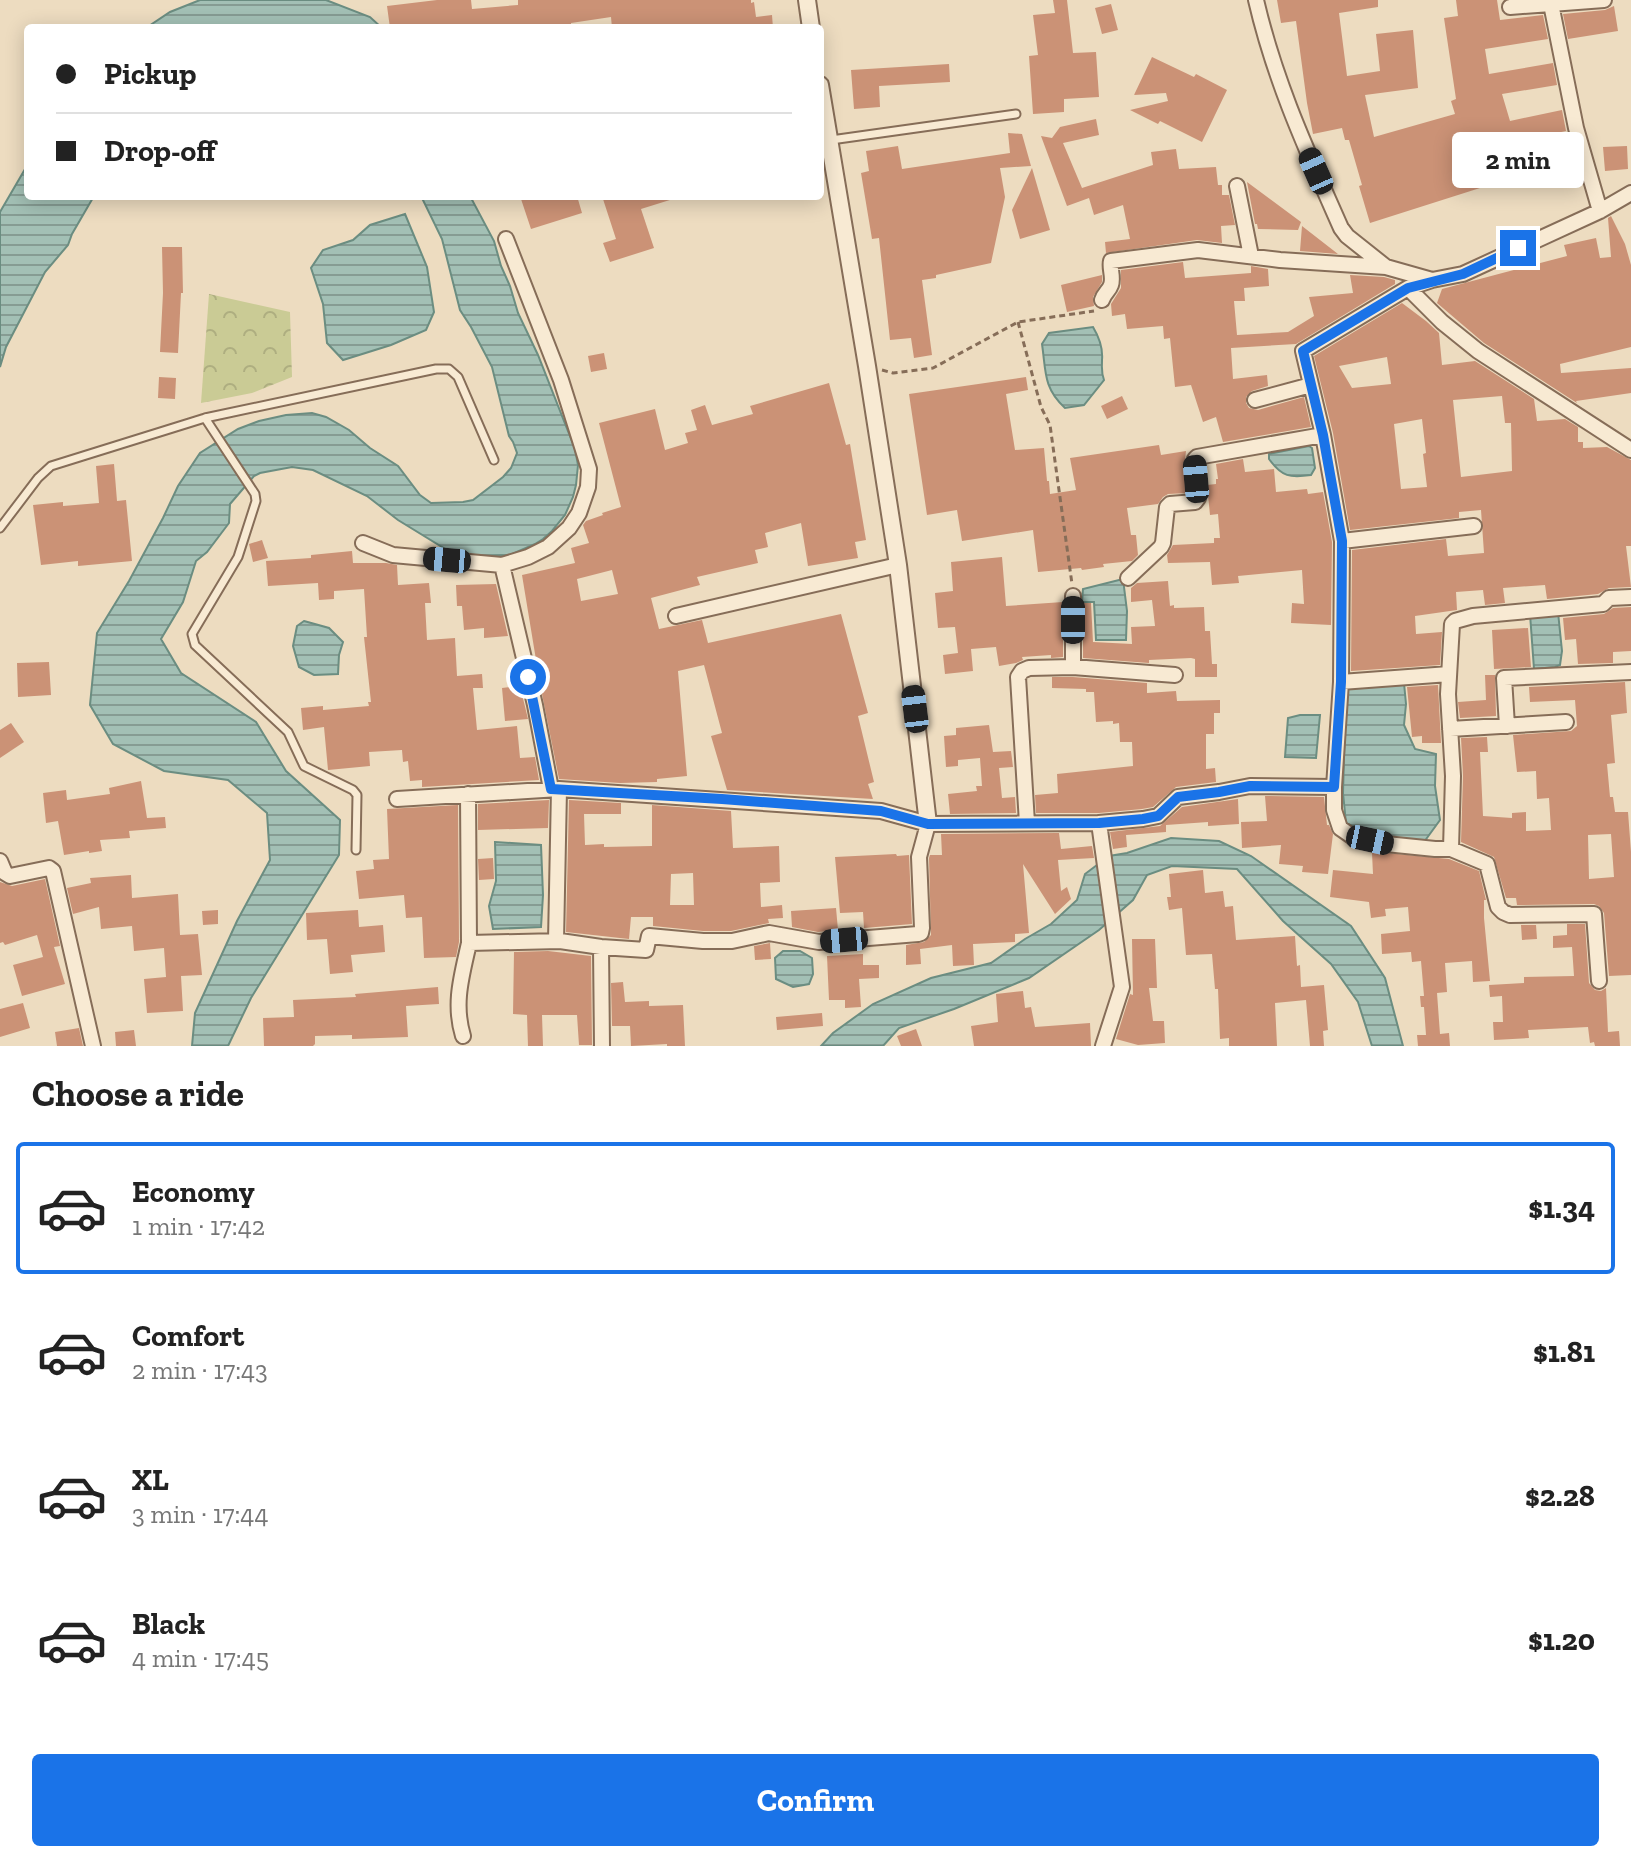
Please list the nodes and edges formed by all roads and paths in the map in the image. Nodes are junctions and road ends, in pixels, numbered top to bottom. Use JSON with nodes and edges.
{"nodes":[{"id":1,"x":807,"y":0,"type":"edge"},
{"id":2,"x":1256,"y":0,"type":"edge"},
{"id":3,"x":1604,"y":0,"type":"edge"},
{"id":4,"x":1551,"y":4,"type":"junction"},
{"id":5,"x":1510,"y":7,"type":"dead end"},
{"id":6,"x":810,"y":24,"type":"edge"},
{"id":7,"x":824,"y":109,"type":"edge"},
{"id":8,"x":1016,"y":114,"type":"dead end"},
{"id":9,"x":829,"y":140,"type":"junction"},
{"id":10,"x":1237,"y":186,"type":"dead end"},
{"id":11,"x":1631,"y":193,"type":"edge"},
{"id":12,"x":1600,"y":211,"type":"junction"},
{"id":13,"x":506,"y":239,"type":"dead end"},
{"id":14,"x":1251,"y":256,"type":"junction"},
{"id":15,"x":1386,"y":267,"type":"junction"},
{"id":16,"x":1432,"y":280,"type":"junction"},
{"id":17,"x":1408,"y":288,"type":"junction"},
{"id":18,"x":1102,"y":300,"type":"joint"},
{"id":19,"x":1018,"y":322,"type":"junction"},
{"id":20,"x":867,"y":366,"type":"junction"},
{"id":21,"x":1311,"y":385,"type":"junction"},
{"id":22,"x":1255,"y":400,"type":"dead end"},
{"id":23,"x":205,"y":418,"type":"junction"},
{"id":24,"x":1323,"y":435,"type":"junction"},
{"id":25,"x":1631,"y":450,"type":"edge"},
{"id":26,"x":494,"y":460,"type":"dead end"},
{"id":27,"x":1474,"y":526,"type":"dead end"},
{"id":28,"x":0,"y":528,"type":"edge"},
{"id":29,"x":1342,"y":541,"type":"junction"},
{"id":30,"x":363,"y":543,"type":"dead end"},
{"id":31,"x":502,"y":565,"type":"junction"},
{"id":32,"x":898,"y":565,"type":"junction"},
{"id":33,"x":1128,"y":578,"type":"dead end"},
{"id":34,"x":1073,"y":596,"type":"joint"},
{"id":35,"x":1631,"y":597,"type":"edge"},
{"id":36,"x":676,"y":616,"type":"dead end"},
{"id":37,"x":1073,"y":667,"type":"junction"},
{"id":38,"x":1631,"y":672,"type":"edge"},
{"id":39,"x":1449,"y":674,"type":"junction"},
{"id":40,"x":1175,"y":675,"type":"dead end"},
{"id":41,"x":1341,"y":682,"type":"junction"},
{"id":42,"x":1566,"y":722,"type":"dead end"},
{"id":43,"x":1507,"y":726,"type":"junction"},
{"id":44,"x":1450,"y":729,"type":"junction"},
{"id":45,"x":1334,"y":787,"type":"junction"},
{"id":46,"x":555,"y":789,"type":"junction"},
{"id":47,"x":468,"y":794,"type":"junction"},
{"id":48,"x":397,"y":799,"type":"dead end"},
{"id":49,"x":1027,"y":823,"type":"junction"},
{"id":50,"x":1099,"y":823,"type":"junction"},
{"id":51,"x":928,"y":824,"type":"junction"},
{"id":52,"x":1451,"y":849,"type":"junction"},
{"id":53,"x":356,"y":850,"type":"dead end"},
{"id":54,"x":0,"y":861,"type":"edge"},
{"id":55,"x":556,"y":941,"type":"junction"},
{"id":56,"x":469,"y":943,"type":"junction"},
{"id":57,"x":601,"y":947,"type":"junction"},
{"id":58,"x":1599,"y":981,"type":"dead end"},
{"id":59,"x":463,"y":1036,"type":"dead end"},
{"id":60,"x":93,"y":1046,"type":"edge"},
{"id":61,"x":602,"y":1046,"type":"edge"},
{"id":62,"x":1103,"y":1046,"type":"edge"}],
"edges":[{"from":1,"to":6,"type":"street"},
{"from":2,"to":15,"type":"street"},
{"from":3,"to":4,"type":"street"},
{"from":4,"to":5,"type":"street"},
{"from":4,"to":12,"type":"street"},
{"from":7,"to":9,"type":"street"},
{"from":8,"to":9,"type":"lane"},
{"from":9,"to":20,"type":"street"},
{"from":10,"to":14,"type":"street"},
{"from":11,"to":12,"type":"street"},
{"from":12,"to":16,"type":"street"},
{"from":13,"to":31,"type":"street"},
{"from":14,"to":15,"type":"street"},
{"from":14,"to":18,"type":"street"},
{"from":15,"to":16,"type":"street"},
{"from":16,"to":17,"type":"street"},
{"from":17,"to":21,"type":"street"},
{"from":17,"to":25,"type":"street"},
{"from":18,"to":19,"type":"path"},
{"from":19,"to":20,"type":"path"},
{"from":19,"to":34,"type":"path"},
{"from":20,"to":32,"type":"street"},
{"from":21,"to":22,"type":"street"},
{"from":21,"to":24,"type":"street"},
{"from":23,"to":26,"type":"lane"},
{"from":23,"to":28,"type":"lane"},
{"from":23,"to":53,"type":"lane"},
{"from":24,"to":29,"type":"street"},
{"from":24,"to":33,"type":"street"},
{"from":27,"to":29,"type":"street"},
{"from":29,"to":41,"type":"street"},
{"from":30,"to":31,"type":"street"},
{"from":31,"to":46,"type":"street"},
{"from":32,"to":36,"type":"street"},
{"from":32,"to":51,"type":"street"},
{"from":34,"to":37,"type":"street"},
{"from":35,"to":39,"type":"street"},
{"from":37,"to":40,"type":"street"},
{"from":37,"to":49,"type":"street"},
{"from":38,"to":43,"type":"street"},
{"from":39,"to":41,"type":"street"},
{"from":39,"to":44,"type":"street"},
{"from":41,"to":45,"type":"street"},
{"from":42,"to":43,"type":"street"},
{"from":43,"to":44,"type":"street"},
{"from":44,"to":52,"type":"street"},
{"from":45,"to":50,"type":"street"},
{"from":45,"to":52,"type":"street"},
{"from":46,"to":47,"type":"street"},
{"from":46,"to":51,"type":"street"},
{"from":46,"to":55,"type":"street"},
{"from":47,"to":48,"type":"street"},
{"from":47,"to":56,"type":"street"},
{"from":49,"to":50,"type":"street"},
{"from":49,"to":51,"type":"street"},
{"from":50,"to":62,"type":"street"},
{"from":51,"to":57,"type":"street"},
{"from":52,"to":58,"type":"street"},
{"from":54,"to":60,"type":"street"},
{"from":55,"to":56,"type":"street"},
{"from":55,"to":57,"type":"street"},
{"from":56,"to":59,"type":"street"},
{"from":57,"to":61,"type":"street"}]}
